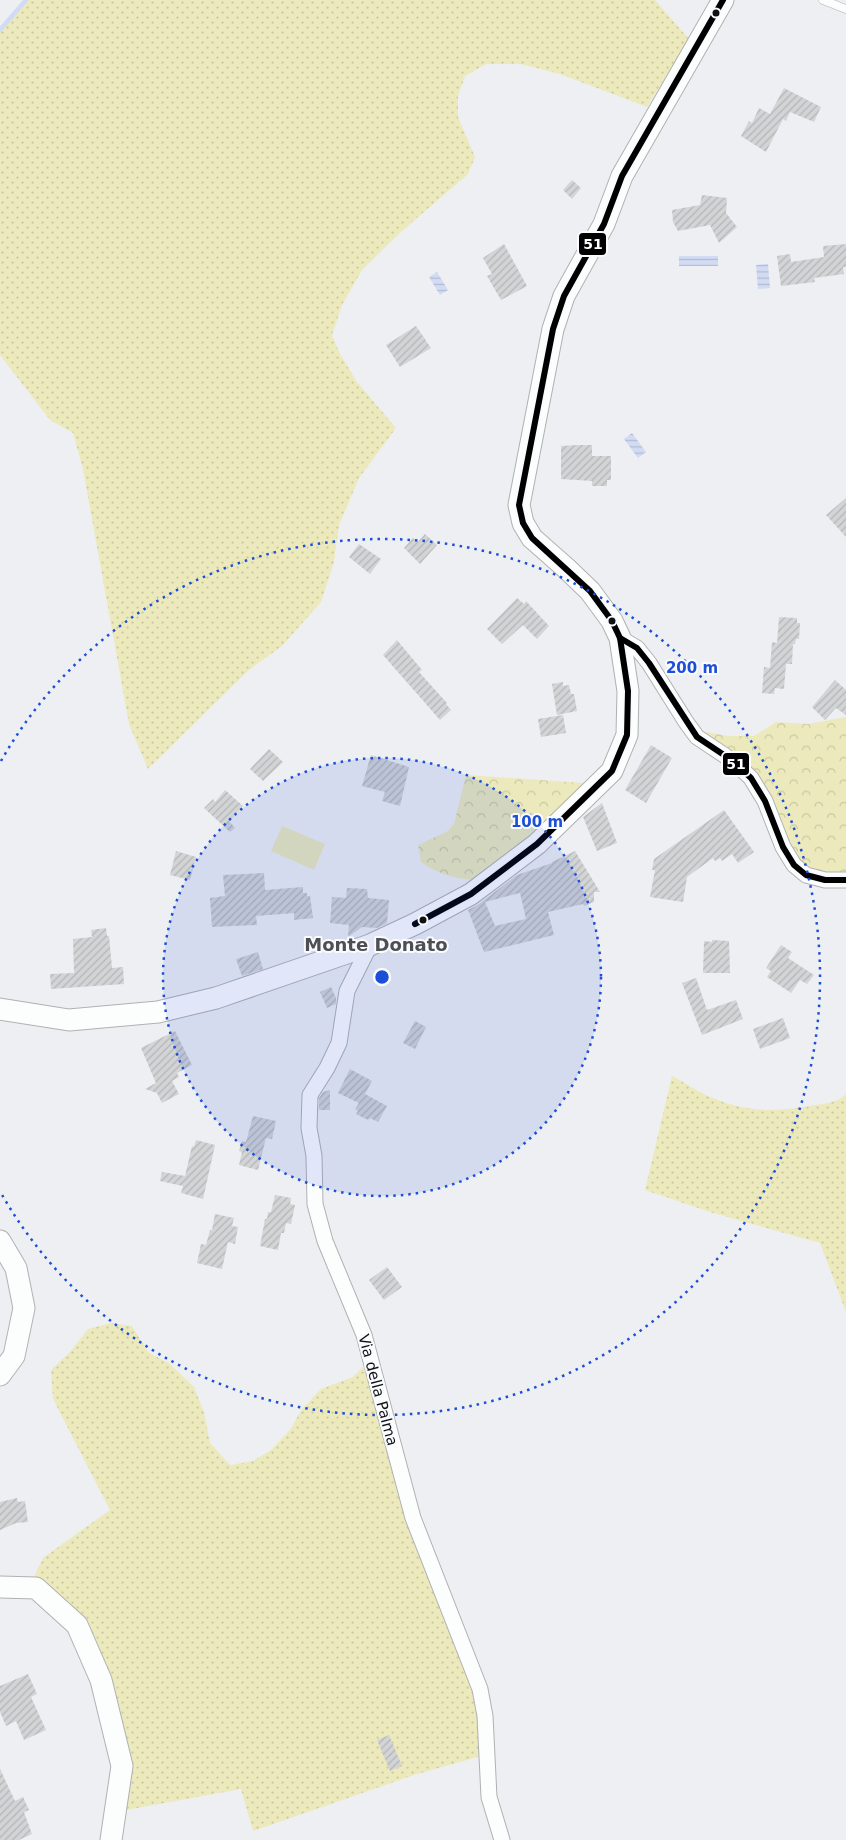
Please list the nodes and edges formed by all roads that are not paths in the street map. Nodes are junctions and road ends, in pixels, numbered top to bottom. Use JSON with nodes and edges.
{"nodes":[{"id":1,"x":723,"y":0,"type":"edge"},
{"id":2,"x":822,"y":0,"type":"edge"},
{"id":3,"x":846,"y":9,"type":"edge"},
{"id":4,"x":620,"y":638,"type":"junction"},
{"id":5,"x":846,"y":880,"type":"edge"},
{"id":6,"x":370,"y":945,"type":"junction"},
{"id":7,"x":0,"y":1009,"type":"edge"},
{"id":8,"x":0,"y":1241,"type":"edge"},
{"id":9,"x":0,"y":1375,"type":"edge"},
{"id":10,"x":0,"y":1587,"type":"edge"},
{"id":11,"x":111,"y":1840,"type":"edge"},
{"id":12,"x":502,"y":1840,"type":"edge"}],
"edges":[{"from":1,"to":4,"type":"street"},
{"from":2,"to":3,"type":"lane"},
{"from":4,"to":5,"type":"street"},
{"from":4,"to":6,"type":"street"},
{"from":6,"to":7,"type":"street"},
{"from":6,"to":12,"type":"street","name":"Via della Palma"},
{"from":8,"to":9,"type":"street"},
{"from":10,"to":11,"type":"street"}]}
